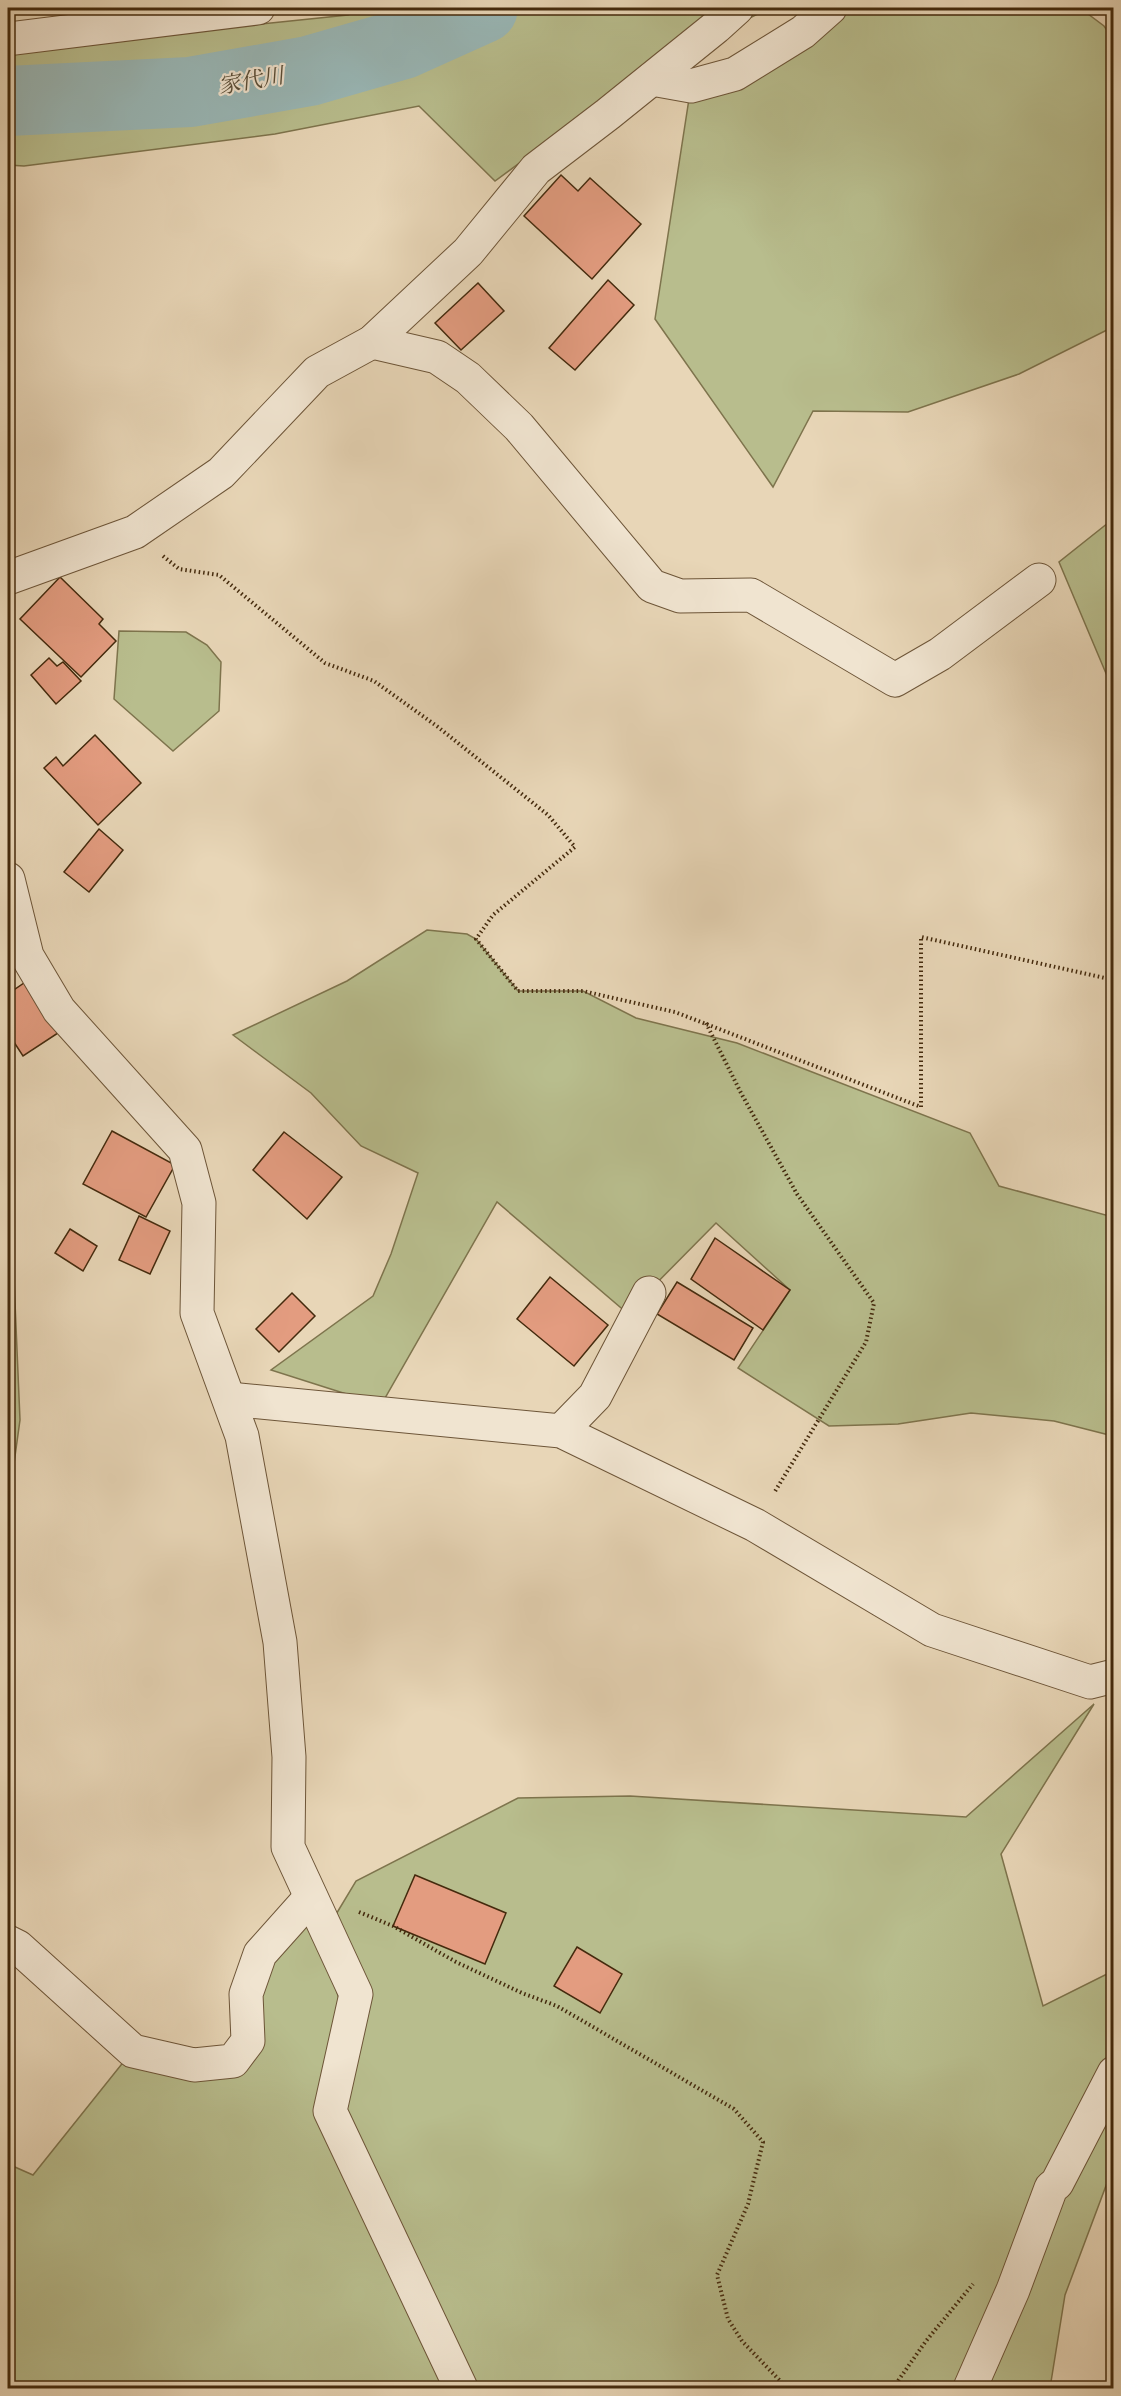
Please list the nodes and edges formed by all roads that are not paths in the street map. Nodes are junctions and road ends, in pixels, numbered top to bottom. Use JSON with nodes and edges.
{"nodes":[{"id":1,"x":258,"y":8,"type":"edge"},
{"id":2,"x":736,"y":8,"type":"edge"},
{"id":3,"x":830,"y":8,"type":"edge"},
{"id":4,"x":8,"y":39,"type":"edge"},
{"id":5,"x":652,"y":79,"type":"junction"},
{"id":6,"x":372,"y":342,"type":"junction"},
{"id":7,"x":8,"y":578,"type":"edge"},
{"id":8,"x":1039,"y":580,"type":"dead end"},
{"id":9,"x":8,"y":879,"type":"edge"},
{"id":10,"x":649,"y":1293,"type":"dead end"},
{"id":11,"x":229,"y":1399,"type":"junction"},
{"id":12,"x":561,"y":1431,"type":"junction"},
{"id":13,"x":1113,"y":1676,"type":"edge"},
{"id":14,"x":310,"y":1898,"type":"junction"},
{"id":15,"x":8,"y":1941,"type":"edge"},
{"id":16,"x":1113,"y":2073,"type":"edge"},
{"id":17,"x":461,"y":2388,"type":"edge"},
{"id":18,"x":970,"y":2388,"type":"edge"}],
"edges":[{"from":1,"to":4,"type":"street"},
{"from":2,"to":5,"type":"street"},
{"from":3,"to":5,"type":"street"},
{"from":5,"to":6,"type":"street"},
{"from":6,"to":7,"type":"street"},
{"from":6,"to":8,"type":"street"},
{"from":9,"to":11,"type":"street"},
{"from":10,"to":12,"type":"street"},
{"from":11,"to":12,"type":"street"},
{"from":11,"to":14,"type":"street"},
{"from":12,"to":13,"type":"street"},
{"from":14,"to":15,"type":"street"},
{"from":14,"to":17,"type":"street"},
{"from":16,"to":18,"type":"street"}]}
